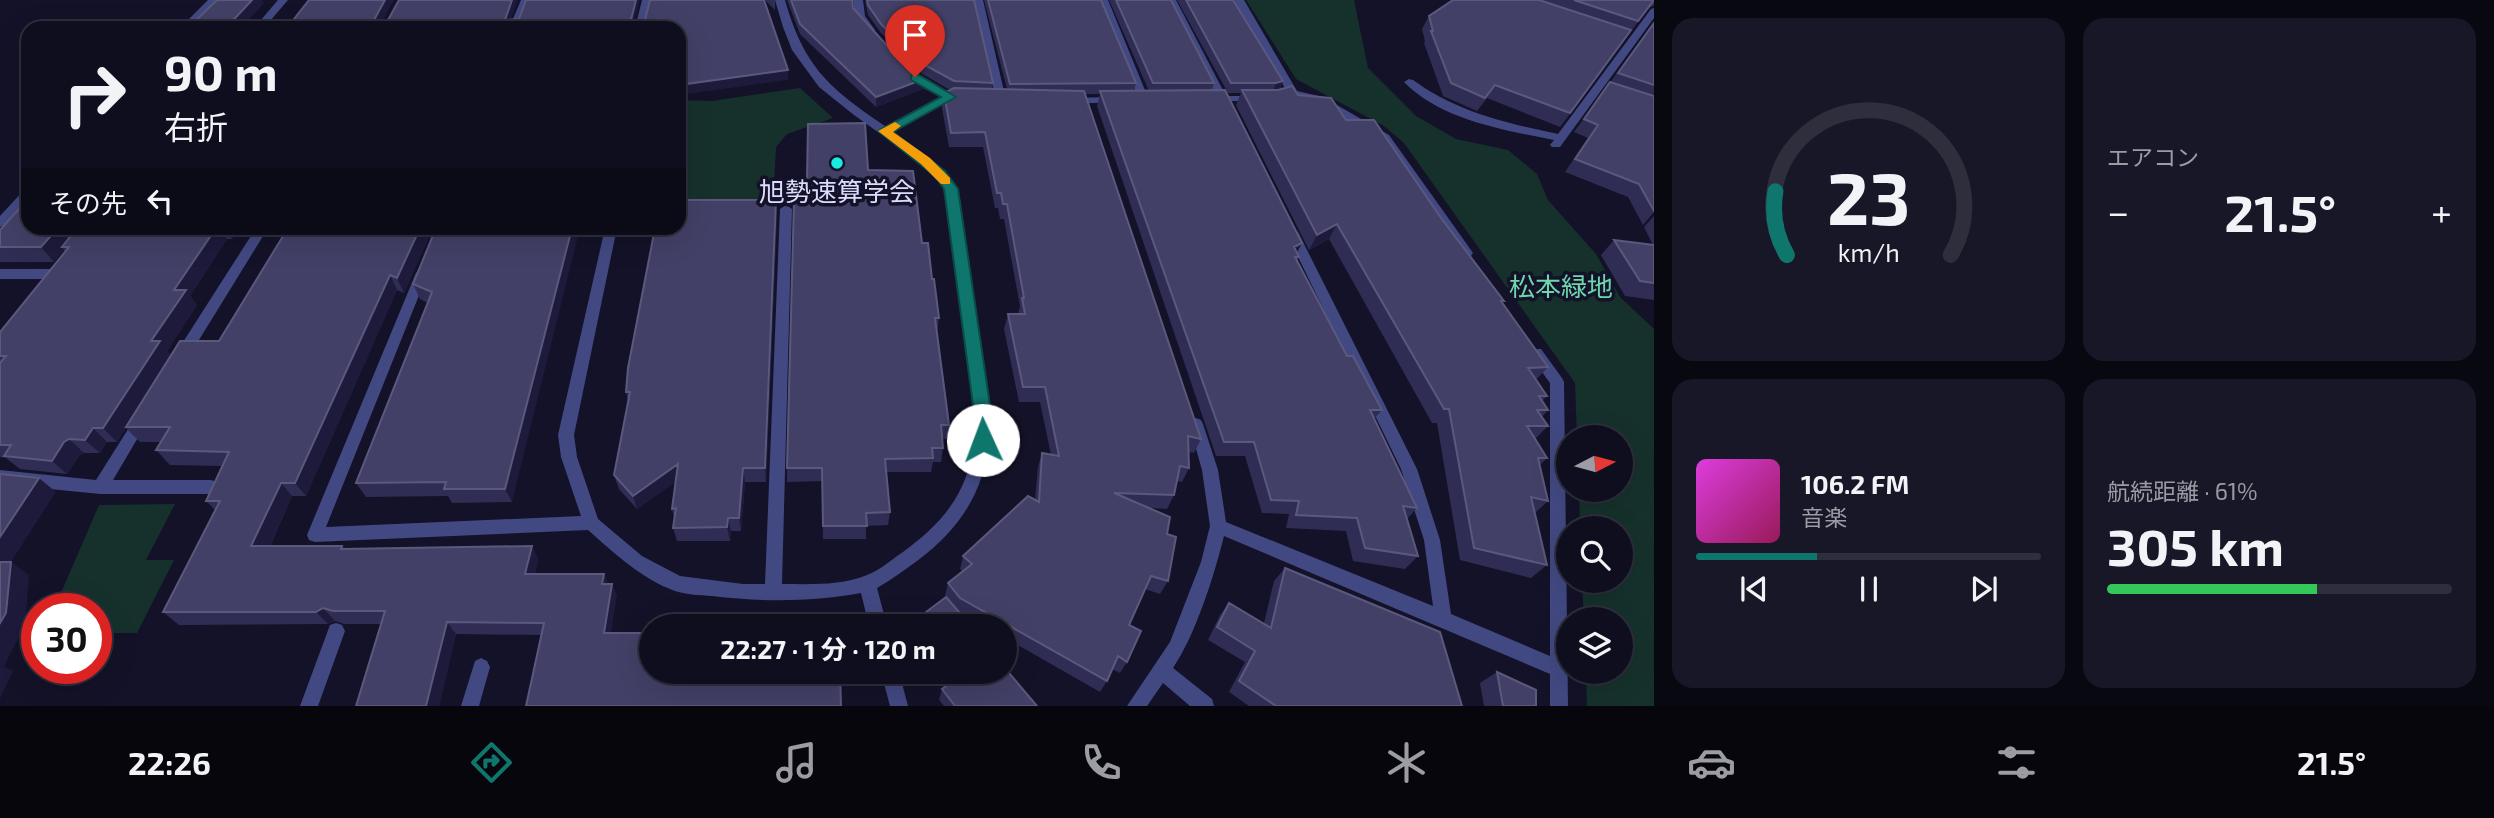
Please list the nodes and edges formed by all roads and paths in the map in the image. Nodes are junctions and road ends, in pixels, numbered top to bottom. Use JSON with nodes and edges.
{"nodes":[{"id":1,"x":213,"y":0,"type":"edge"},
{"id":2,"x":283,"y":0,"type":"edge"},
{"id":3,"x":526,"y":0,"type":"edge"},
{"id":4,"x":648,"y":0,"type":"edge"},
{"id":5,"x":780,"y":0,"type":"edge"},
{"id":6,"x":858,"y":0,"type":"edge"},
{"id":7,"x":978,"y":0,"type":"edge"},
{"id":8,"x":1103,"y":0,"type":"edge"},
{"id":9,"x":1171,"y":0,"type":"edge"},
{"id":10,"x":1239,"y":0,"type":"edge"},
{"id":11,"x":1654,"y":11,"type":"edge"},
{"id":12,"x":192,"y":21,"type":"edge"},
{"id":13,"x":265,"y":21,"type":"edge"},
{"id":14,"x":517,"y":21,"type":"edge"},
{"id":15,"x":642,"y":21,"type":"edge"},
{"id":16,"x":1641,"y":29,"type":"junction"},
{"id":17,"x":1654,"y":33,"type":"edge"},
{"id":18,"x":877,"y":37,"type":"edge"},
{"id":19,"x":1621,"y":37,"type":"edge"},
{"id":20,"x":1633,"y":41,"type":"junction"},
{"id":21,"x":905,"y":67,"type":"edge"},
{"id":22,"x":1409,"y":82,"type":"dead end"},
{"id":23,"x":1282,"y":96,"type":"junction"},
{"id":24,"x":950,"y":97,"type":"junction"},
{"id":25,"x":975,"y":99,"type":"edge"},
{"id":26,"x":988,"y":100,"type":"edge"},
{"id":27,"x":1000,"y":100,"type":"junction"},
{"id":28,"x":1013,"y":100,"type":"edge"},
{"id":29,"x":1133,"y":100,"type":"junction"},
{"id":30,"x":1157,"y":100,"type":"edge"},
{"id":31,"x":1196,"y":100,"type":"edge"},
{"id":32,"x":1050,"y":101,"type":"edge"},
{"id":33,"x":1226,"y":103,"type":"junction"},
{"id":34,"x":884,"y":131,"type":"junction"},
{"id":35,"x":21,"y":200,"type":"edge"},
{"id":36,"x":786,"y":209,"type":"dead end"},
{"id":37,"x":1287,"y":222,"type":"edge"},
{"id":38,"x":0,"y":223,"type":"edge"},
{"id":39,"x":258,"y":235,"type":"edge"},
{"id":40,"x":609,"y":235,"type":"edge"},
{"id":41,"x":430,"y":253,"type":"edge"},
{"id":42,"x":1472,"y":261,"type":"edge"},
{"id":43,"x":0,"y":274,"type":"edge"},
{"id":44,"x":54,"y":274,"type":"edge"},
{"id":45,"x":1526,"y":338,"type":"edge"},
{"id":46,"x":173,"y":369,"type":"edge"},
{"id":47,"x":151,"y":404,"type":"edge"},
{"id":48,"x":1189,"y":404,"type":"edge"},
{"id":49,"x":0,"y":477,"type":"edge"},
{"id":50,"x":211,"y":486,"type":"edge"},
{"id":51,"x":100,"y":487,"type":"junction"},
{"id":52,"x":591,"y":523,"type":"junction"},
{"id":53,"x":1218,"y":526,"type":"junction"},
{"id":54,"x":867,"y":584,"type":"junction"},
{"id":55,"x":773,"y":593,"type":"junction"},
{"id":56,"x":1559,"y":607,"type":"edge"},
{"id":57,"x":875,"y":614,"type":"edge"},
{"id":58,"x":1443,"y":619,"type":"junction"},
{"id":59,"x":336,"y":632,"type":"dead end"},
{"id":60,"x":481,"y":667,"type":"dead end"},
{"id":61,"x":1556,"y":667,"type":"edge"},
{"id":62,"x":1162,"y":671,"type":"junction"},
{"id":63,"x":893,"y":684,"type":"edge"},
{"id":64,"x":1559,"y":684,"type":"edge"},
{"id":65,"x":309,"y":706,"type":"edge"},
{"id":66,"x":471,"y":706,"type":"edge"},
{"id":67,"x":899,"y":706,"type":"edge"},
{"id":68,"x":1136,"y":706,"type":"edge"},
{"id":69,"x":1205,"y":706,"type":"edge"},
{"id":70,"x":1559,"y":706,"type":"edge"}],
"edges":[{"from":1,"to":12,"type":"street"},
{"from":2,"to":13,"type":"street"},
{"from":3,"to":14,"type":"street"},
{"from":4,"to":15,"type":"street"},
{"from":5,"to":34,"type":"street"},
{"from":6,"to":18,"type":"street"},
{"from":7,"to":27,"type":"street"},
{"from":8,"to":29,"type":"street"},
{"from":9,"to":33,"type":"street"},
{"from":10,"to":23,"type":"street"},
{"from":11,"to":16,"type":"street"},
{"from":16,"to":17,"type":"street"},
{"from":16,"to":20,"type":"street"},
{"from":19,"to":20,"type":"street"},
{"from":20,"to":22,"type":"street"},
{"from":21,"to":24,"type":"street"},
{"from":23,"to":33,"type":"street"},
{"from":23,"to":42,"type":"street"},
{"from":24,"to":25,"type":"street"},
{"from":24,"to":34,"type":"street"},
{"from":26,"to":27,"type":"street"},
{"from":27,"to":28,"type":"street"},
{"from":29,"to":30,"type":"street"},
{"from":29,"to":32,"type":"street"},
{"from":31,"to":33,"type":"street"},
{"from":34,"to":54,"type":"street"},
{"from":35,"to":38,"type":"street"},
{"from":36,"to":55,"type":"street"},
{"from":37,"to":58,"type":"street"},
{"from":39,"to":46,"type":"street"},
{"from":40,"to":52,"type":"street"},
{"from":41,"to":52,"type":"street"},
{"from":43,"to":44,"type":"street"},
{"from":45,"to":56,"type":"street"},
{"from":47,"to":51,"type":"street"},
{"from":48,"to":53,"type":"street"},
{"from":49,"to":51,"type":"street"},
{"from":50,"to":51,"type":"street"},
{"from":52,"to":55,"type":"street"},
{"from":53,"to":58,"type":"street"},
{"from":53,"to":62,"type":"street"},
{"from":54,"to":55,"type":"street"},
{"from":54,"to":57,"type":"street"},
{"from":58,"to":61,"type":"street"},
{"from":59,"to":65,"type":"street"},
{"from":60,"to":66,"type":"street"},
{"from":62,"to":68,"type":"street"},
{"from":62,"to":69,"type":"street"},
{"from":63,"to":67,"type":"street"},
{"from":64,"to":70,"type":"street"}]}
